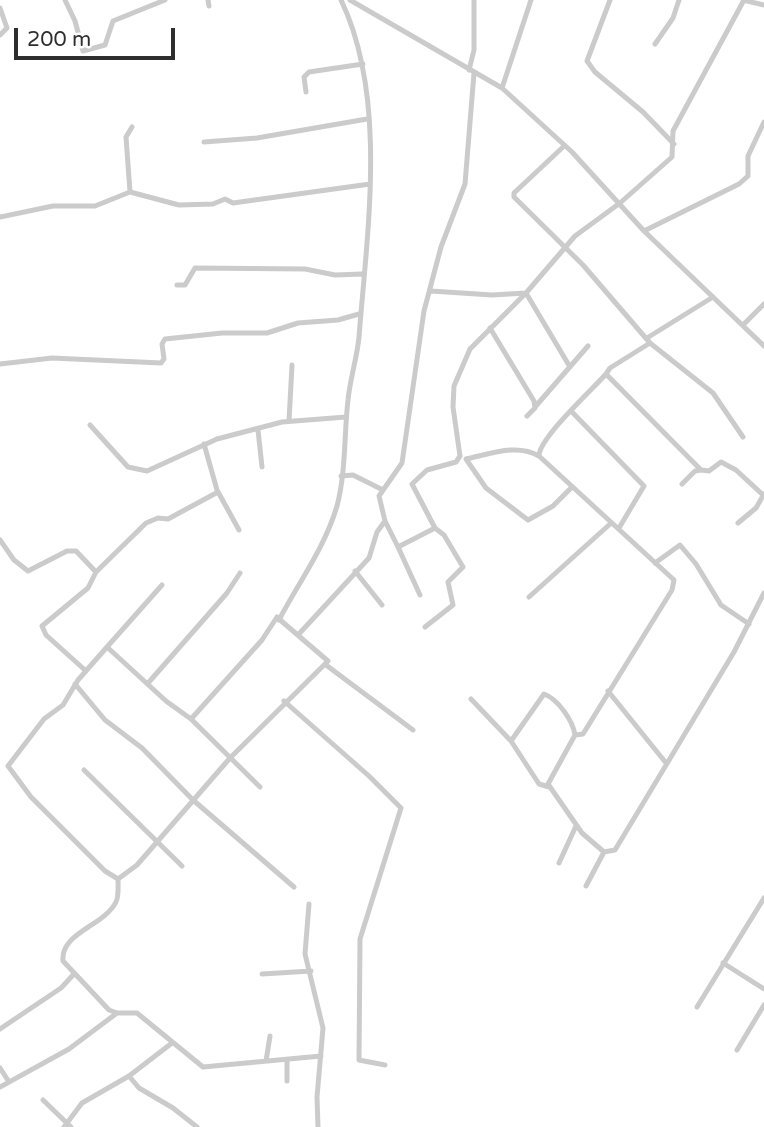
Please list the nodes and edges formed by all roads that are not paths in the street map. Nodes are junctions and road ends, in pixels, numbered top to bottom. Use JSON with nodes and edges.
{"nodes":[{"id":1,"x":65,"y":0,"type":"edge"},
{"id":2,"x":165,"y":0,"type":"edge"},
{"id":3,"x":341,"y":0,"type":"edge"},
{"id":4,"x":350,"y":0,"type":"edge"},
{"id":5,"x":474,"y":0,"type":"edge"},
{"id":6,"x":531,"y":0,"type":"edge"},
{"id":7,"x":610,"y":0,"type":"edge"},
{"id":8,"x":679,"y":0,"type":"edge"},
{"id":9,"x":743,"y":0,"type":"edge"},
{"id":10,"x":153,"y":3,"type":"edge"},
{"id":11,"x":764,"y":5,"type":"edge"},
{"id":12,"x":0,"y":8,"type":"edge"},
{"id":13,"x":0,"y":35,"type":"edge"},
{"id":14,"x":655,"y":44,"type":"dead end"},
{"id":15,"x":363,"y":64,"type":"junction"},
{"id":16,"x":472,"y":72,"type":"junction"},
{"id":17,"x":502,"y":88,"type":"junction"},
{"id":18,"x":306,"y":92,"type":"dead end"},
{"id":19,"x":367,"y":119,"type":"junction"},
{"id":20,"x":764,"y":122,"type":"edge"},
{"id":21,"x":132,"y":127,"type":"dead end"},
{"id":22,"x":204,"y":142,"type":"dead end"},
{"id":23,"x":674,"y":144,"type":"junction"},
{"id":24,"x":563,"y":147,"type":"junction"},
{"id":25,"x":370,"y":184,"type":"junction"},
{"id":26,"x":130,"y":192,"type":"junction"},
{"id":27,"x":620,"y":203,"type":"junction"},
{"id":28,"x":0,"y":217,"type":"edge"},
{"id":29,"x":644,"y":231,"type":"junction"},
{"id":30,"x":565,"y":247,"type":"junction"},
{"id":31,"x":362,"y":274,"type":"junction"},
{"id":32,"x":177,"y":285,"type":"dead end"},
{"id":33,"x":431,"y":291,"type":"junction"},
{"id":34,"x":526,"y":293,"type":"junction"},
{"id":35,"x":713,"y":297,"type":"junction"},
{"id":36,"x":764,"y":304,"type":"edge"},
{"id":37,"x":359,"y":314,"type":"junction"},
{"id":38,"x":743,"y":324,"type":"junction"},
{"id":39,"x":490,"y":328,"type":"junction"},
{"id":40,"x":649,"y":340,"type":"junction"},
{"id":41,"x":764,"y":345,"type":"edge"},
{"id":42,"x":588,"y":346,"type":"dead end"},
{"id":43,"x":0,"y":364,"type":"edge"},
{"id":44,"x":292,"y":365,"type":"dead end"},
{"id":45,"x":570,"y":367,"type":"junction"},
{"id":46,"x":606,"y":374,"type":"junction"},
{"id":47,"x":534,"y":408,"type":"junction"},
{"id":48,"x":572,"y":412,"type":"junction"},
{"id":49,"x":346,"y":416,"type":"junction"},
{"id":50,"x":527,"y":416,"type":"dead end"},
{"id":51,"x":289,"y":421,"type":"junction"},
{"id":52,"x":90,"y":425,"type":"dead end"},
{"id":53,"x":258,"y":429,"type":"junction"},
{"id":54,"x":743,"y":437,"type":"dead end"},
{"id":55,"x":204,"y":444,"type":"junction"},
{"id":56,"x":538,"y":456,"type":"junction"},
{"id":57,"x":463,"y":457,"type":"junction"},
{"id":58,"x":262,"y":467,"type":"dead end"},
{"id":59,"x":701,"y":470,"type":"junction"},
{"id":60,"x":341,"y":476,"type":"junction"},
{"id":61,"x":682,"y":484,"type":"dead end"},
{"id":62,"x":572,"y":487,"type":"junction"},
{"id":63,"x":383,"y":490,"type":"junction"},
{"id":64,"x":218,"y":492,"type":"junction"},
{"id":65,"x":764,"y":494,"type":"edge"},
{"id":66,"x":385,"y":521,"type":"junction"},
{"id":67,"x":738,"y":523,"type":"dead end"},
{"id":68,"x":610,"y":524,"type":"junction"},
{"id":69,"x":435,"y":528,"type":"junction"},
{"id":70,"x":619,"y":528,"type":"junction"},
{"id":71,"x":239,"y":530,"type":"dead end"},
{"id":72,"x":0,"y":540,"type":"edge"},
{"id":73,"x":398,"y":547,"type":"junction"},
{"id":74,"x":654,"y":563,"type":"junction"},
{"id":75,"x":355,"y":571,"type":"junction"},
{"id":76,"x":96,"y":572,"type":"junction"},
{"id":77,"x":240,"y":573,"type":"dead end"},
{"id":78,"x":162,"y":585,"type":"dead end"},
{"id":79,"x":764,"y":593,"type":"edge"},
{"id":80,"x":420,"y":595,"type":"dead end"},
{"id":81,"x":529,"y":597,"type":"dead end"},
{"id":82,"x":382,"y":605,"type":"dead end"},
{"id":83,"x":276,"y":617,"type":"junction"},
{"id":84,"x":749,"y":624,"type":"junction"},
{"id":85,"x":425,"y":627,"type":"dead end"},
{"id":86,"x":298,"y":635,"type":"junction"},
{"id":87,"x":107,"y":647,"type":"junction"},
{"id":88,"x":326,"y":665,"type":"junction"},
{"id":89,"x":86,"y":671,"type":"junction"},
{"id":90,"x":149,"y":682,"type":"junction"},
{"id":91,"x":75,"y":684,"type":"junction"},
{"id":92,"x":608,"y":691,"type":"junction"},
{"id":93,"x":471,"y":699,"type":"dead end"},
{"id":94,"x":284,"y":701,"type":"junction"},
{"id":95,"x":191,"y":719,"type":"junction"},
{"id":96,"x":413,"y":730,"type":"dead end"},
{"id":97,"x":575,"y":735,"type":"junction"},
{"id":98,"x":511,"y":741,"type":"junction"},
{"id":99,"x":230,"y":758,"type":"junction"},
{"id":100,"x":666,"y":762,"type":"junction"},
{"id":101,"x":83,"y":770,"type":"dead end"},
{"id":102,"x":260,"y":787,"type":"dead end"},
{"id":103,"x":549,"y":787,"type":"junction"},
{"id":104,"x":192,"y":800,"type":"junction"},
{"id":105,"x":576,"y":826,"type":"junction"},
{"id":106,"x":156,"y":841,"type":"junction"},
{"id":107,"x":604,"y":852,"type":"junction"},
{"id":108,"x":559,"y":863,"type":"dead end"},
{"id":109,"x":182,"y":866,"type":"dead end"},
{"id":110,"x":118,"y":879,"type":"junction"},
{"id":111,"x":586,"y":886,"type":"dead end"},
{"id":112,"x":294,"y":887,"type":"dead end"},
{"id":113,"x":764,"y":898,"type":"edge"},
{"id":114,"x":309,"y":904,"type":"dead end"},
{"id":115,"x":763,"y":906,"type":"edge"},
{"id":116,"x":723,"y":963,"type":"junction"},
{"id":117,"x":311,"y":971,"type":"junction"},
{"id":118,"x":262,"y":974,"type":"dead end"},
{"id":119,"x":74,"y":975,"type":"junction"},
{"id":120,"x":764,"y":989,"type":"edge"},
{"id":121,"x":764,"y":1004,"type":"edge"},
{"id":122,"x":697,"y":1007,"type":"dead end"},
{"id":123,"x":117,"y":1013,"type":"junction"},
{"id":124,"x":0,"y":1029,"type":"edge"},
{"id":125,"x":270,"y":1036,"type":"dead end"},
{"id":126,"x":172,"y":1043,"type":"junction"},
{"id":127,"x":737,"y":1050,"type":"dead end"},
{"id":128,"x":321,"y":1056,"type":"junction"},
{"id":129,"x":287,"y":1060,"type":"junction"},
{"id":130,"x":266,"y":1061,"type":"junction"},
{"id":131,"x":386,"y":1065,"type":"dead end"},
{"id":132,"x":0,"y":1068,"type":"edge"},
{"id":133,"x":129,"y":1076,"type":"junction"},
{"id":134,"x":287,"y":1081,"type":"dead end"},
{"id":135,"x":9,"y":1082,"type":"junction"},
{"id":136,"x":0,"y":1087,"type":"edge"},
{"id":137,"x":43,"y":1100,"type":"dead end"},
{"id":138,"x":67,"y":1126,"type":"edge"},
{"id":139,"x":197,"y":1127,"type":"edge"},
{"id":140,"x":318,"y":1127,"type":"edge"}],
"edges":[{"from":1,"to":10,"type":"street"},
{"from":2,"to":10,"type":"street"},
{"from":3,"to":15,"type":"street"},
{"from":4,"to":16,"type":"street"},
{"from":5,"to":16,"type":"street"},
{"from":6,"to":17,"type":"street"},
{"from":7,"to":23,"type":"street"},
{"from":8,"to":14,"type":"street"},
{"from":9,"to":11,"type":"street"},
{"from":9,"to":23,"type":"street"},
{"from":12,"to":13,"type":"street"},
{"from":15,"to":18,"type":"street"},
{"from":15,"to":19,"type":"street"},
{"from":16,"to":17,"type":"street"},
{"from":16,"to":33,"type":"street"},
{"from":17,"to":24,"type":"street"},
{"from":19,"to":22,"type":"street"},
{"from":19,"to":25,"type":"street"},
{"from":20,"to":29,"type":"street"},
{"from":21,"to":26,"type":"street"},
{"from":23,"to":27,"type":"street"},
{"from":24,"to":27,"type":"street"},
{"from":24,"to":30,"type":"street"},
{"from":25,"to":26,"type":"street"},
{"from":25,"to":31,"type":"street"},
{"from":26,"to":28,"type":"street"},
{"from":27,"to":29,"type":"street"},
{"from":27,"to":30,"type":"street"},
{"from":29,"to":35,"type":"street"},
{"from":30,"to":34,"type":"street"},
{"from":30,"to":40,"type":"street"},
{"from":31,"to":32,"type":"street"},
{"from":31,"to":37,"type":"street"},
{"from":33,"to":34,"type":"street"},
{"from":33,"to":63,"type":"street"},
{"from":34,"to":39,"type":"street"},
{"from":34,"to":45,"type":"street"},
{"from":35,"to":38,"type":"street"},
{"from":35,"to":40,"type":"street"},
{"from":36,"to":38,"type":"street"},
{"from":37,"to":43,"type":"street"},
{"from":37,"to":49,"type":"street"},
{"from":38,"to":41,"type":"street"},
{"from":39,"to":47,"type":"street"},
{"from":39,"to":57,"type":"street"},
{"from":40,"to":46,"type":"street"},
{"from":40,"to":54,"type":"street"},
{"from":42,"to":45,"type":"street"},
{"from":44,"to":51,"type":"street"},
{"from":45,"to":47,"type":"street"},
{"from":46,"to":48,"type":"street"},
{"from":46,"to":59,"type":"street"},
{"from":47,"to":50,"type":"street"},
{"from":48,"to":56,"type":"street"},
{"from":48,"to":70,"type":"street"},
{"from":49,"to":51,"type":"street"},
{"from":49,"to":60,"type":"street"},
{"from":51,"to":53,"type":"street"},
{"from":52,"to":55,"type":"street"},
{"from":53,"to":55,"type":"street"},
{"from":53,"to":58,"type":"street"},
{"from":55,"to":64,"type":"street"},
{"from":56,"to":57,"type":"street"},
{"from":56,"to":62,"type":"street"},
{"from":57,"to":62,"type":"street"},
{"from":57,"to":69,"type":"street"},
{"from":59,"to":61,"type":"street"},
{"from":59,"to":65,"type":"street"},
{"from":60,"to":63,"type":"street"},
{"from":60,"to":83,"type":"street"},
{"from":62,"to":68,"type":"street"},
{"from":63,"to":66,"type":"street"},
{"from":64,"to":71,"type":"street"},
{"from":64,"to":76,"type":"street"},
{"from":65,"to":67,"type":"street"},
{"from":66,"to":73,"type":"street"},
{"from":66,"to":75,"type":"street"},
{"from":68,"to":70,"type":"street"},
{"from":68,"to":81,"type":"street"},
{"from":69,"to":73,"type":"street"},
{"from":69,"to":85,"type":"street"},
{"from":70,"to":74,"type":"street"},
{"from":72,"to":76,"type":"street"},
{"from":73,"to":80,"type":"street"},
{"from":74,"to":84,"type":"street"},
{"from":74,"to":92,"type":"street"},
{"from":75,"to":82,"type":"street"},
{"from":75,"to":86,"type":"street"},
{"from":76,"to":89,"type":"street"},
{"from":77,"to":90,"type":"street"},
{"from":78,"to":87,"type":"street"},
{"from":79,"to":84,"type":"street"},
{"from":83,"to":86,"type":"street"},
{"from":83,"to":95,"type":"street"},
{"from":84,"to":100,"type":"street"},
{"from":86,"to":88,"type":"street"},
{"from":87,"to":89,"type":"street"},
{"from":87,"to":90,"type":"street"},
{"from":88,"to":94,"type":"street"},
{"from":88,"to":96,"type":"street"},
{"from":89,"to":91,"type":"street"},
{"from":90,"to":95,"type":"street"},
{"from":91,"to":104,"type":"street"},
{"from":91,"to":110,"type":"street"},
{"from":92,"to":97,"type":"street"},
{"from":92,"to":100,"type":"street"},
{"from":93,"to":98,"type":"street"},
{"from":94,"to":99,"type":"street"},
{"from":94,"to":131,"type":"street"},
{"from":95,"to":99,"type":"street"},
{"from":97,"to":98,"type":"street"},
{"from":97,"to":103,"type":"street"},
{"from":98,"to":103,"type":"street"},
{"from":99,"to":102,"type":"street"},
{"from":99,"to":104,"type":"street"},
{"from":100,"to":107,"type":"street"},
{"from":101,"to":106,"type":"street"},
{"from":103,"to":105,"type":"street"},
{"from":104,"to":106,"type":"street"},
{"from":104,"to":112,"type":"street"},
{"from":105,"to":107,"type":"street"},
{"from":105,"to":108,"type":"street"},
{"from":106,"to":109,"type":"street"},
{"from":106,"to":110,"type":"street"},
{"from":107,"to":111,"type":"street"},
{"from":110,"to":119,"type":"street"},
{"from":113,"to":115,"type":"street"},
{"from":114,"to":117,"type":"street"},
{"from":115,"to":116,"type":"street"},
{"from":116,"to":120,"type":"street"},
{"from":116,"to":122,"type":"street"},
{"from":117,"to":118,"type":"street"},
{"from":117,"to":128,"type":"street"},
{"from":119,"to":123,"type":"street"},
{"from":119,"to":124,"type":"street"},
{"from":121,"to":127,"type":"street"},
{"from":123,"to":126,"type":"street"},
{"from":123,"to":135,"type":"street"},
{"from":125,"to":130,"type":"street"},
{"from":126,"to":130,"type":"street"},
{"from":126,"to":133,"type":"street"},
{"from":128,"to":129,"type":"street"},
{"from":128,"to":140,"type":"street"},
{"from":129,"to":130,"type":"street"},
{"from":129,"to":134,"type":"street"},
{"from":132,"to":135,"type":"street"},
{"from":133,"to":138,"type":"street"},
{"from":133,"to":139,"type":"street"},
{"from":135,"to":136,"type":"street"},
{"from":137,"to":138,"type":"street"}]}
